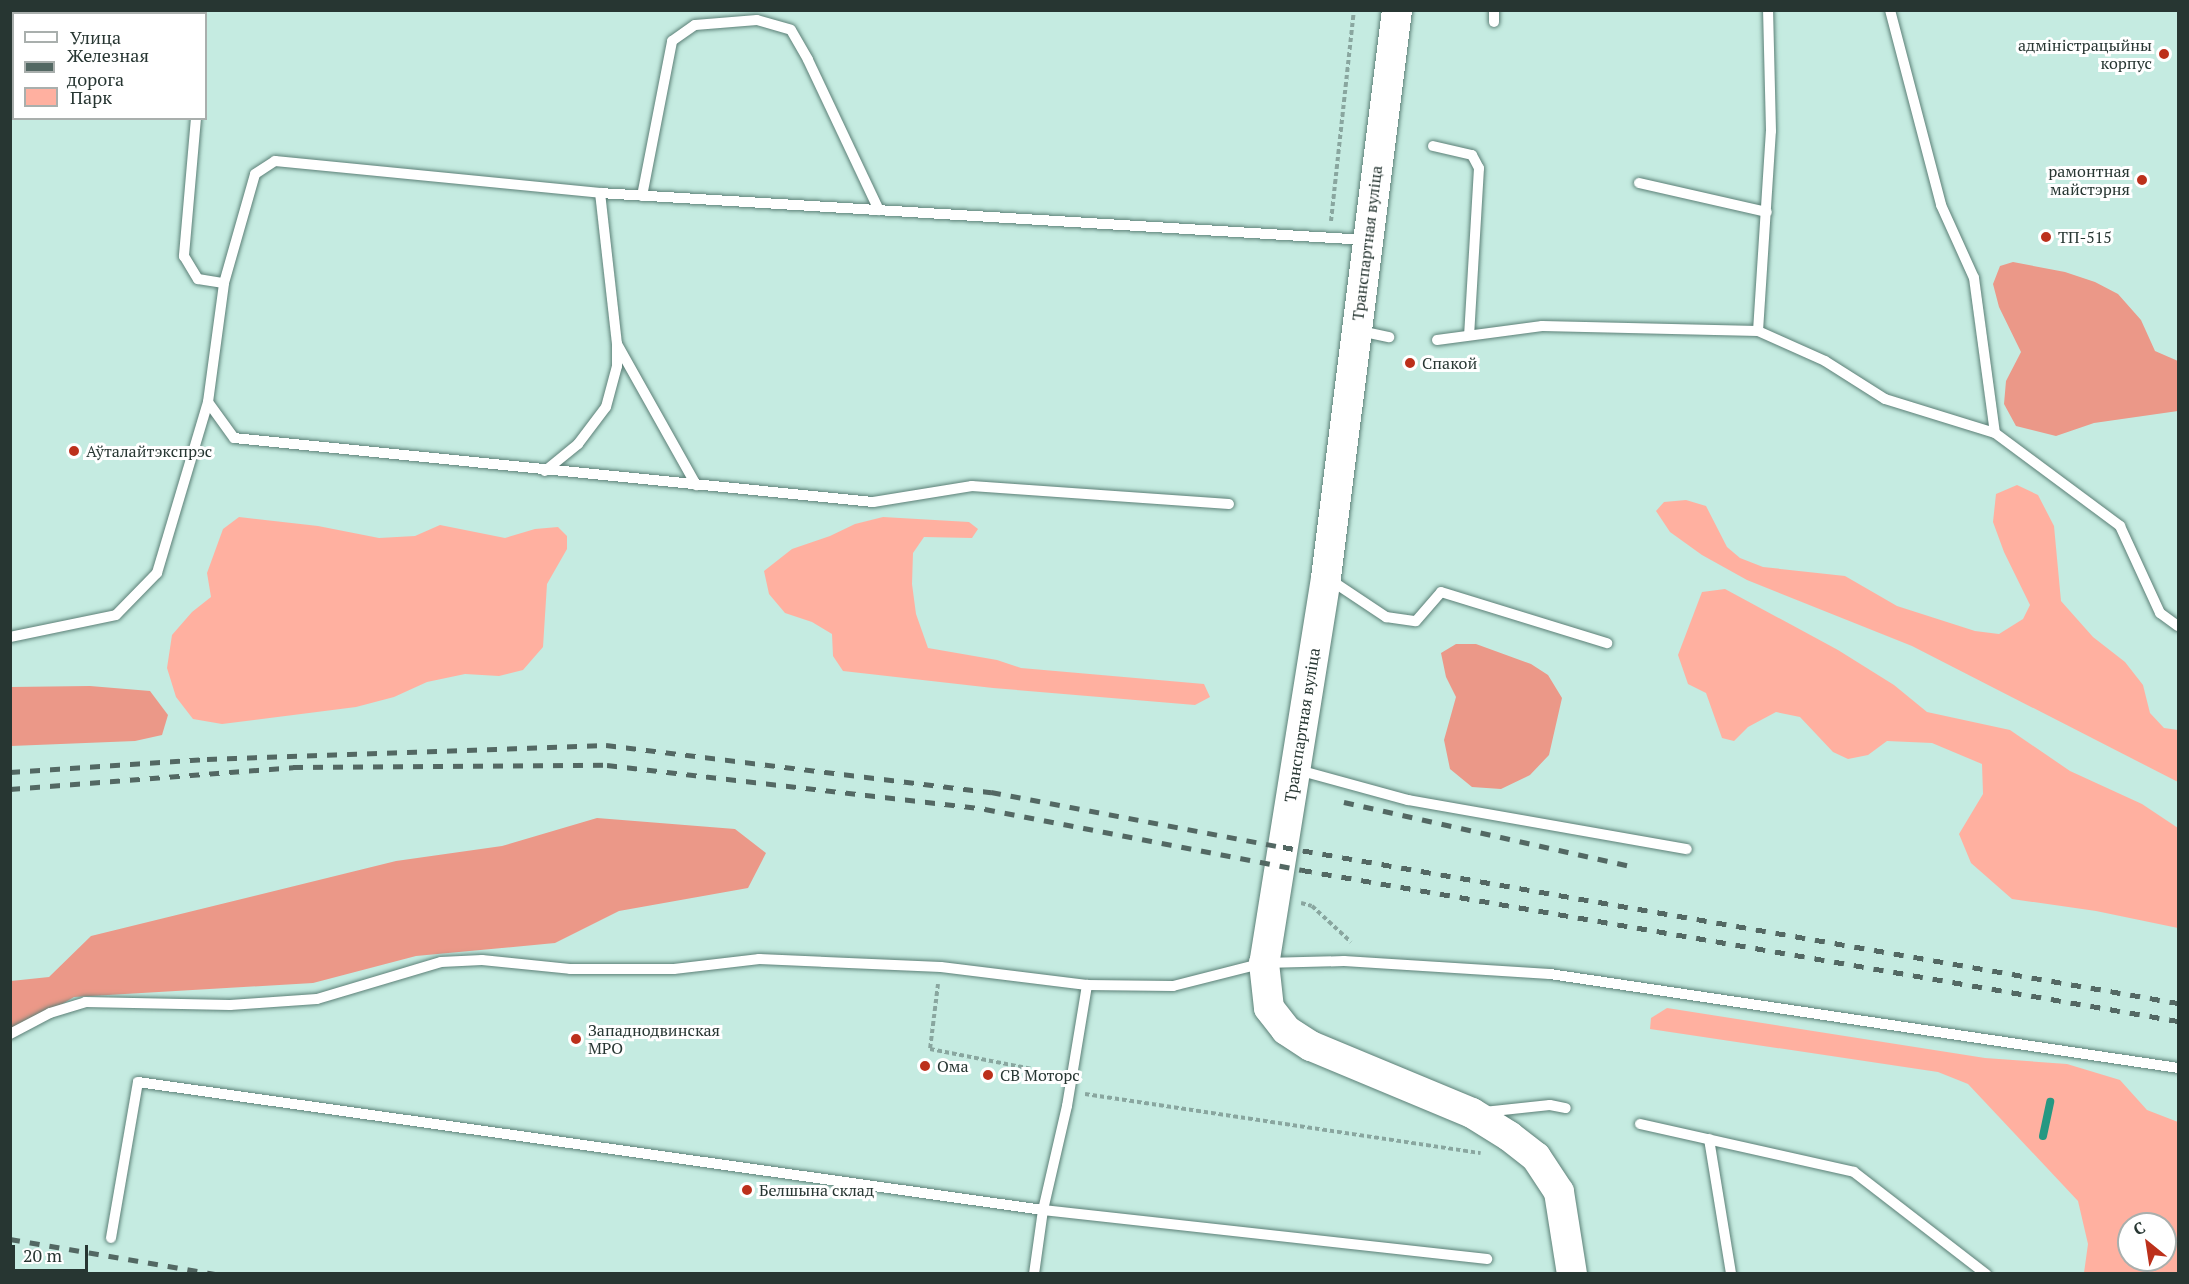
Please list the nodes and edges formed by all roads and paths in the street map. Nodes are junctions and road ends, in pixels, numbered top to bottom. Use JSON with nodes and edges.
{"nodes":[{"id":1,"x":1354,"y":10,"type":"edge"},
{"id":2,"x":1397,"y":10,"type":"edge"},
{"id":3,"x":1768,"y":10,"type":"edge"},
{"id":4,"x":1890,"y":10,"type":"edge"},
{"id":5,"x":196,"y":120,"type":"edge"},
{"id":6,"x":1433,"y":146,"type":"dead end"},
{"id":7,"x":1639,"y":183,"type":"dead end"},
{"id":8,"x":600,"y":193,"type":"junction"},
{"id":9,"x":642,"y":196,"type":"junction"},
{"id":10,"x":879,"y":210,"type":"junction"},
{"id":11,"x":1767,"y":212,"type":"junction"},
{"id":12,"x":1329,"y":238,"type":"junction"},
{"id":13,"x":1366,"y":240,"type":"junction"},
{"id":14,"x":224,"y":283,"type":"junction"},
{"id":15,"x":1357,"y":330,"type":"junction"},
{"id":16,"x":1758,"y":332,"type":"junction"},
{"id":17,"x":1469,"y":335,"type":"junction"},
{"id":18,"x":1389,"y":337,"type":"dead end"},
{"id":19,"x":1437,"y":340,"type":"dead end"},
{"id":20,"x":617,"y":344,"type":"junction"},
{"id":21,"x":207,"y":402,"type":"junction"},
{"id":22,"x":1995,"y":433,"type":"junction"},
{"id":23,"x":544,"y":471,"type":"junction"},
{"id":24,"x":696,"y":485,"type":"junction"},
{"id":25,"x":1229,"y":504,"type":"dead end"},
{"id":26,"x":1326,"y":578,"type":"junction"},
{"id":27,"x":2178,"y":626,"type":"edge"},
{"id":28,"x":10,"y":637,"type":"edge"},
{"id":29,"x":1606,"y":643,"type":"dead end"},
{"id":30,"x":1295,"y":769,"type":"junction"},
{"id":31,"x":1687,"y":849,"type":"dead end"},
{"id":32,"x":1298,"y":903,"type":"dead end"},
{"id":33,"x":1264,"y":963,"type":"junction"},
{"id":34,"x":1375,"y":964,"type":"junction"},
{"id":35,"x":941,"y":967,"type":"junction"},
{"id":36,"x":1087,"y":985,"type":"junction"},
{"id":37,"x":10,"y":1034,"type":"edge"},
{"id":38,"x":2178,"y":1068,"type":"edge"},
{"id":39,"x":1032,"y":1069,"type":"dead end"},
{"id":40,"x":1070,"y":1092,"type":"junction"},
{"id":41,"x":1566,"y":1108,"type":"dead end"},
{"id":42,"x":1472,"y":1113,"type":"junction"},
{"id":43,"x":1640,"y":1124,"type":"dead end"},
{"id":44,"x":1709,"y":1139,"type":"junction"},
{"id":45,"x":1484,"y":1154,"type":"dead end"},
{"id":46,"x":1042,"y":1210,"type":"junction"},
{"id":47,"x":111,"y":1238,"type":"dead end"},
{"id":48,"x":1487,"y":1259,"type":"dead end"},
{"id":49,"x":1034,"y":1274,"type":"edge"},
{"id":50,"x":1572,"y":1274,"type":"edge"},
{"id":51,"x":1731,"y":1274,"type":"edge"},
{"id":52,"x":1986,"y":1274,"type":"edge"}],
"edges":[{"from":1,"to":12,"type":"path"},
{"from":2,"to":13,"type":"main road","name":"Транспартная вуліца"},
{"from":3,"to":11,"type":"lane"},
{"from":4,"to":22,"type":"lane"},
{"from":5,"to":14,"type":"lane"},
{"from":6,"to":17,"type":"lane"},
{"from":7,"to":11,"type":"lane"},
{"from":8,"to":9,"type":"lane"},
{"from":8,"to":14,"type":"lane"},
{"from":8,"to":20,"type":"lane"},
{"from":9,"to":10,"type":"lane"},
{"from":9,"to":10,"type":"lane"},
{"from":10,"to":12,"type":"lane"},
{"from":11,"to":16,"type":"lane"},
{"from":12,"to":13,"type":"lane"},
{"from":13,"to":15,"type":"main road","name":"Транспартная вуліца"},
{"from":14,"to":21,"type":"lane"},
{"from":15,"to":18,"type":"lane"},
{"from":15,"to":26,"type":"main road","name":"Транспартная вуліца"},
{"from":16,"to":17,"type":"lane"},
{"from":16,"to":22,"type":"lane"},
{"from":17,"to":19,"type":"lane"},
{"from":20,"to":23,"type":"lane"},
{"from":20,"to":24,"type":"lane"},
{"from":21,"to":23,"type":"lane"},
{"from":21,"to":28,"type":"lane"},
{"from":22,"to":27,"type":"lane"},
{"from":23,"to":24,"type":"lane"},
{"from":24,"to":25,"type":"lane"},
{"from":26,"to":29,"type":"lane"},
{"from":26,"to":30,"type":"main road","name":"Транспартная вуліца"},
{"from":30,"to":31,"type":"lane"},
{"from":30,"to":33,"type":"main road","name":"Транспартная вуліца"},
{"from":32,"to":34,"type":"path"},
{"from":33,"to":34,"type":"lane"},
{"from":33,"to":36,"type":"lane"},
{"from":33,"to":42,"type":"main road","name":"Транспартная вуліца"},
{"from":34,"to":38,"type":"lane"},
{"from":35,"to":36,"type":"lane"},
{"from":35,"to":37,"type":"lane"},
{"from":35,"to":39,"type":"path"},
{"from":36,"to":40,"type":"lane"},
{"from":40,"to":45,"type":"path"},
{"from":40,"to":46,"type":"lane"},
{"from":41,"to":42,"type":"lane"},
{"from":42,"to":50,"type":"main road","name":"Транспартная вуліца"},
{"from":43,"to":44,"type":"lane"},
{"from":44,"to":51,"type":"lane"},
{"from":44,"to":52,"type":"lane"},
{"from":46,"to":47,"type":"lane"},
{"from":46,"to":48,"type":"lane"},
{"from":46,"to":49,"type":"lane"}]}
